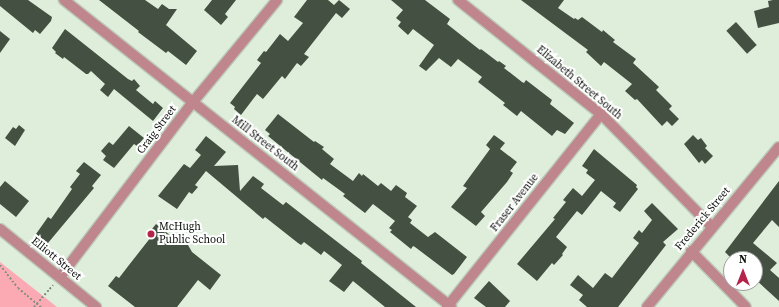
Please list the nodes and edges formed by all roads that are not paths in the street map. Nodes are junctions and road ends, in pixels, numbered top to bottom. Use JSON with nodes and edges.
{"nodes":[{"id":1,"x":64,"y":0,"type":"edge"},
{"id":2,"x":458,"y":0,"type":"edge"},
{"id":3,"x":274,"y":1,"type":"edge"},
{"id":4,"x":193,"y":102,"type":"junction"},
{"id":5,"x":601,"y":114,"type":"junction"},
{"id":6,"x":779,"y":147,"type":"edge"},
{"id":7,"x":712,"y":227,"type":"junction"},
{"id":8,"x":0,"y":229,"type":"edge"},
{"id":9,"x":691,"y":251,"type":"junction"},
{"id":10,"x":60,"y":277,"type":"junction"},
{"id":11,"x":449,"y":306,"type":"edge"},
{"id":12,"x":96,"y":307,"type":"edge"},
{"id":13,"x":646,"y":307,"type":"edge"},
{"id":14,"x":746,"y":307,"type":"edge"}],
"edges":[{"from":1,"to":4,"type":"street","name":"Mill Street South"},
{"from":2,"to":5,"type":"street","name":"Elizabeth Street South"},
{"from":3,"to":4,"type":"street","name":"Craig Street"},
{"from":4,"to":10,"type":"street","name":"Craig Street"},
{"from":4,"to":11,"type":"street","name":"Mill Street South"},
{"from":5,"to":7,"type":"street","name":"Elizabeth Street South"},
{"from":5,"to":11,"type":"street","name":"Fraser Avenue"},
{"from":6,"to":7,"type":"street","name":"Frederick Street"},
{"from":7,"to":9,"type":"street","name":"Frederick Street"},
{"from":8,"to":10,"type":"street","name":"Elliott Street"},
{"from":9,"to":13,"type":"street","name":"Frederick Street"},
{"from":9,"to":14,"type":"street"},
{"from":10,"to":12,"type":"street","name":"Elliott Street"}]}
